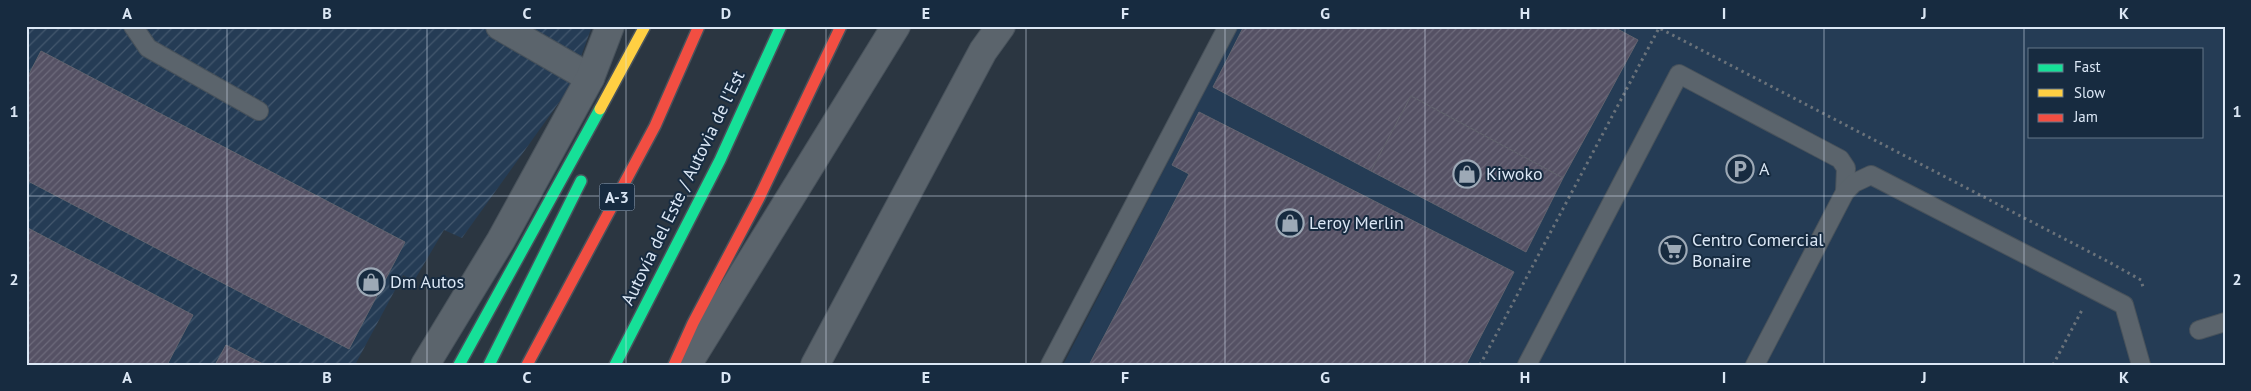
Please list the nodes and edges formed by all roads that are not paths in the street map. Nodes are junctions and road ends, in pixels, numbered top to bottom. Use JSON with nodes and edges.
{"nodes":[{"id":1,"x":133,"y":26,"type":"edge"},
{"id":2,"x":500,"y":26,"type":"edge"},
{"id":3,"x":610,"y":26,"type":"edge"},
{"id":4,"x":645,"y":26,"type":"edge"},
{"id":5,"x":649,"y":26,"type":"edge"},
{"id":6,"x":699,"y":26,"type":"edge"},
{"id":7,"x":781,"y":26,"type":"edge"},
{"id":8,"x":841,"y":26,"type":"edge"},
{"id":9,"x":896,"y":26,"type":"edge"},
{"id":10,"x":1001,"y":26,"type":"edge"},
{"id":11,"x":1228,"y":26,"type":"edge"},
{"id":12,"x":590,"y":78,"type":"junction"},
{"id":13,"x":617,"y":104,"type":"dead end"},
{"id":14,"x":259,"y":111,"type":"dead end"},
{"id":15,"x":584,"y":173,"type":"dead end"},
{"id":16,"x":1845,"y":192,"type":"junction"},
{"id":17,"x":2225,"y":322,"type":"edge"},
{"id":18,"x":2199,"y":330,"type":"dead end"},
{"id":19,"x":425,"y":365,"type":"edge"},
{"id":20,"x":459,"y":365,"type":"edge"},
{"id":21,"x":489,"y":365,"type":"edge"},
{"id":22,"x":528,"y":365,"type":"edge"},
{"id":23,"x":615,"y":365,"type":"edge"},
{"id":24,"x":674,"y":365,"type":"edge"},
{"id":25,"x":687,"y":365,"type":"edge"},
{"id":26,"x":815,"y":365,"type":"edge"},
{"id":27,"x":1050,"y":365,"type":"edge"},
{"id":28,"x":1527,"y":365,"type":"edge"},
{"id":29,"x":1755,"y":365,"type":"edge"},
{"id":30,"x":2141,"y":365,"type":"edge"}],
"edges":[{"from":1,"to":14,"type":"lane"},
{"from":2,"to":12,"type":"street"},
{"from":3,"to":12,"type":"street"},
{"from":4,"to":20,"type":"highway"},
{"from":5,"to":13,"type":"highway"},
{"from":6,"to":22,"type":"highway","number":"A-3"},
{"from":7,"to":23,"type":"highway","name":"Autovía del Este / Autovia de l'Est"},
{"from":8,"to":24,"type":"highway"},
{"from":9,"to":25,"type":"street"},
{"from":10,"to":26,"type":"street"},
{"from":11,"to":27,"type":"lane"},
{"from":12,"to":19,"type":"street"},
{"from":15,"to":21,"type":"highway"},
{"from":16,"to":28,"type":"lane"},
{"from":16,"to":29,"type":"lane"},
{"from":16,"to":30,"type":"lane"},
{"from":17,"to":18,"type":"lane"}]}
